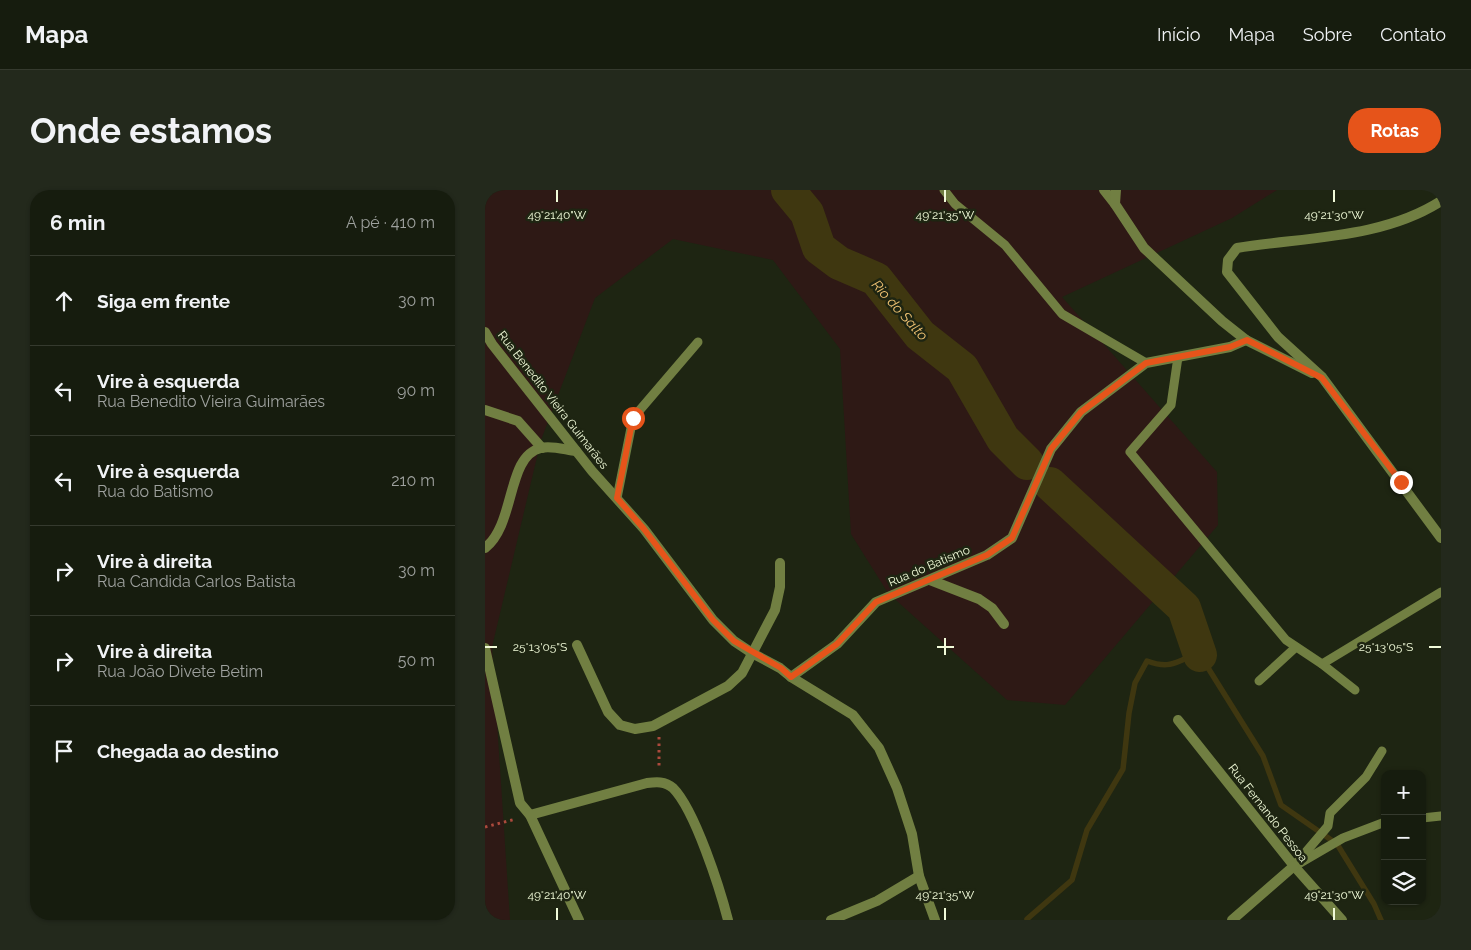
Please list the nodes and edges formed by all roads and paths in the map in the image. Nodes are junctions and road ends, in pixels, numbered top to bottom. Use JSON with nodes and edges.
{"nodes":[{"id":1,"x":945,"y":190,"type":"edge"},
{"id":2,"x":1104,"y":190,"type":"edge"},
{"id":3,"x":1116,"y":190,"type":"edge"},
{"id":4,"x":1441,"y":201,"type":"edge"},
{"id":5,"x":1115,"y":204,"type":"junction"},
{"id":6,"x":485,"y":332,"type":"edge"},
{"id":7,"x":1247,"y":340,"type":"junction"},
{"id":8,"x":698,"y":342,"type":"dead end"},
{"id":9,"x":1179,"y":357,"type":"junction"},
{"id":10,"x":1146,"y":363,"type":"junction"},
{"id":11,"x":1322,"y":378,"type":"junction"},
{"id":12,"x":485,"y":410,"type":"edge"},
{"id":13,"x":542,"y":448,"type":"junction"},
{"id":14,"x":576,"y":451,"type":"junction"},
{"id":15,"x":617,"y":498,"type":"junction"},
{"id":16,"x":1441,"y":538,"type":"edge"},
{"id":17,"x":485,"y":548,"type":"edge"},
{"id":18,"x":780,"y":563,"type":"dead end"},
{"id":19,"x":930,"y":580,"type":"junction"},
{"id":20,"x":1441,"y":592,"type":"edge"},
{"id":21,"x":1004,"y":624,"type":"dead end"},
{"id":22,"x":577,"y":645,"type":"dead end"},
{"id":23,"x":1296,"y":647,"type":"junction"},
{"id":24,"x":485,"y":648,"type":"edge"},
{"id":25,"x":752,"y":653,"type":"junction"},
{"id":26,"x":1322,"y":664,"type":"junction"},
{"id":27,"x":791,"y":677,"type":"junction"},
{"id":28,"x":1259,"y":681,"type":"dead end"},
{"id":29,"x":1355,"y":690,"type":"dead end"},
{"id":30,"x":1179,"y":720,"type":"dead end"},
{"id":31,"x":659,"y":723,"type":"junction"},
{"id":32,"x":1382,"y":751,"type":"dead end"},
{"id":33,"x":659,"y":782,"type":"junction"},
{"id":34,"x":530,"y":815,"type":"junction"},
{"id":35,"x":1441,"y":816,"type":"edge"},
{"id":36,"x":1426,"y":818,"type":"edge"},
{"id":37,"x":1381,"y":824,"type":"edge"},
{"id":38,"x":485,"y":827,"type":"edge"},
{"id":39,"x":1294,"y":866,"type":"junction"},
{"id":40,"x":919,"y":876,"type":"junction"},
{"id":41,"x":579,"y":920,"type":"edge"},
{"id":42,"x":728,"y":920,"type":"edge"},
{"id":43,"x":831,"y":920,"type":"edge"},
{"id":44,"x":935,"y":920,"type":"edge"},
{"id":45,"x":1232,"y":920,"type":"edge"},
{"id":46,"x":1342,"y":920,"type":"edge"}],
"edges":[{"from":1,"to":10,"type":"lane"},
{"from":2,"to":5,"type":"street"},
{"from":3,"to":5,"type":"street"},
{"from":4,"to":11,"type":"street"},
{"from":5,"to":7,"type":"street"},
{"from":6,"to":14,"type":"street","name":"Rua Benedito Vieira Guimarães"},
{"from":7,"to":9,"type":"street","name":"Rua do Batismo"},
{"from":7,"to":11,"type":"street"},
{"from":8,"to":15,"type":"lane"},
{"from":9,"to":10,"type":"street","name":"Rua do Batismo"},
{"from":9,"to":23,"type":"lane"},
{"from":10,"to":19,"type":"street","name":"Rua do Batismo"},
{"from":11,"to":16,"type":"street"},
{"from":12,"to":13,"type":"street"},
{"from":13,"to":14,"type":"street"},
{"from":13,"to":17,"type":"street"},
{"from":14,"to":15,"type":"street","name":"Rua Benedito Vieira Guimarães"},
{"from":15,"to":25,"type":"street","name":"Rua Benedito Vieira Guimarães"},
{"from":18,"to":25,"type":"street"},
{"from":19,"to":21,"type":"street"},
{"from":19,"to":27,"type":"street","name":"Rua do Batismo"},
{"from":20,"to":26,"type":"lane"},
{"from":22,"to":31,"type":"street"},
{"from":23,"to":26,"type":"lane"},
{"from":23,"to":28,"type":"lane"},
{"from":24,"to":34,"type":"street"},
{"from":25,"to":27,"type":"street","name":"Rua Benedito Vieira Guimarães"},
{"from":25,"to":31,"type":"street"},
{"from":26,"to":29,"type":"lane"},
{"from":27,"to":40,"type":"street","name":"Rua Benedito Vieira Guimarães"},
{"from":30,"to":39,"type":"street","name":"Rua Fernando Pessoa"},
{"from":31,"to":33,"type":"path"},
{"from":32,"to":39,"type":"lane"},
{"from":33,"to":34,"type":"street"},
{"from":33,"to":42,"type":"street"},
{"from":34,"to":38,"type":"path"},
{"from":34,"to":41,"type":"street"},
{"from":35,"to":36,"type":"lane"},
{"from":37,"to":39,"type":"lane"},
{"from":39,"to":45,"type":"street"},
{"from":39,"to":46,"type":"street","name":"Rua Fernando Pessoa"},
{"from":40,"to":43,"type":"street"},
{"from":40,"to":44,"type":"street","name":"Rua Benedito Vieira Guimarães"}]}
